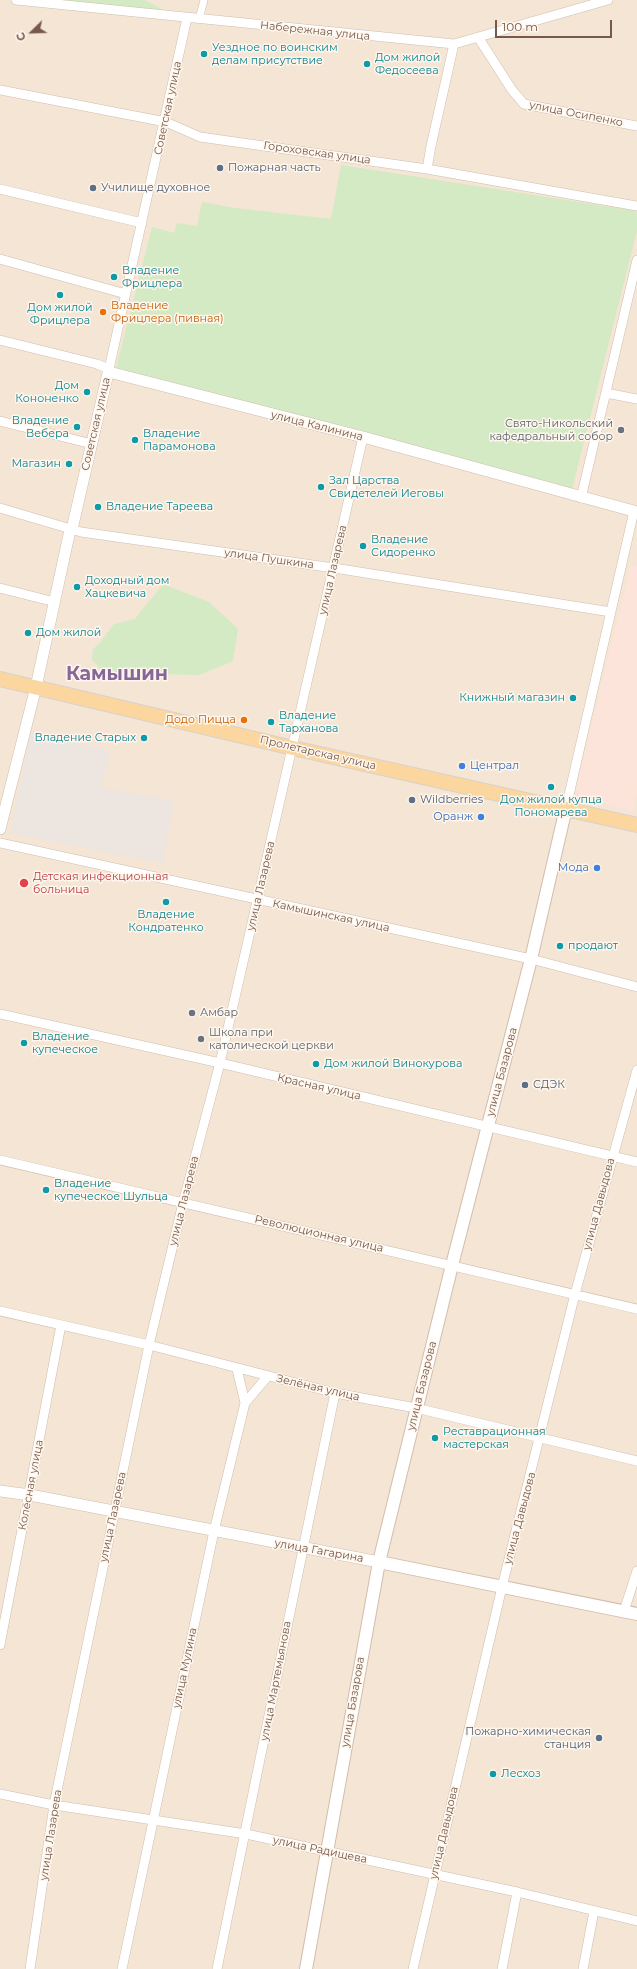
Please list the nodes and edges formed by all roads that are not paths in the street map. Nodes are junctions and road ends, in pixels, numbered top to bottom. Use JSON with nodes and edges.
{"nodes":[{"id":1,"x":16,"y":0,"type":"edge"},
{"id":2,"x":204,"y":0,"type":"edge"},
{"id":3,"x":608,"y":0,"type":"edge"},
{"id":4,"x":188,"y":18,"type":"junction"},
{"id":5,"x":199,"y":19,"type":"junction"},
{"id":6,"x":478,"y":37,"type":"junction"},
{"id":7,"x":454,"y":44,"type":"junction"},
{"id":8,"x":0,"y":90,"type":"edge"},
{"id":9,"x":166,"y":122,"type":"junction"},
{"id":10,"x":637,"y":126,"type":"edge"},
{"id":11,"x":427,"y":169,"type":"junction"},
{"id":12,"x":0,"y":189,"type":"edge"},
{"id":13,"x":637,"y":206,"type":"edge"},
{"id":14,"x":142,"y":223,"type":"junction"},
{"id":15,"x":0,"y":259,"type":"edge"},
{"id":16,"x":637,"y":260,"type":"edge"},
{"id":17,"x":633,"y":290,"type":"edge"},
{"id":18,"x":126,"y":294,"type":"junction"},
{"id":19,"x":0,"y":340,"type":"edge"},
{"id":20,"x":109,"y":370,"type":"junction"},
{"id":21,"x":606,"y":393,"type":"junction"},
{"id":22,"x":637,"y":400,"type":"edge"},
{"id":23,"x":0,"y":421,"type":"edge"},
{"id":24,"x":363,"y":437,"type":"junction"},
{"id":25,"x":92,"y":444,"type":"junction"},
{"id":26,"x":581,"y":498,"type":"junction"},
{"id":27,"x":0,"y":508,"type":"edge"},
{"id":28,"x":636,"y":512,"type":"edge"},
{"id":29,"x":72,"y":529,"type":"junction"},
{"id":30,"x":334,"y":568,"type":"junction"},
{"id":31,"x":0,"y":588,"type":"edge"},
{"id":32,"x":55,"y":602,"type":"junction"},
{"id":33,"x":611,"y":612,"type":"junction"},
{"id":34,"x":0,"y":679,"type":"edge"},
{"id":35,"x":36,"y":687,"type":"junction"},
{"id":36,"x":293,"y":748,"type":"junction"},
{"id":37,"x":566,"y":808,"type":"junction"},
{"id":38,"x":637,"y":825,"type":"edge"},
{"id":39,"x":0,"y":829,"type":"edge"},
{"id":40,"x":0,"y":843,"type":"edge"},
{"id":41,"x":258,"y":900,"type":"junction"},
{"id":42,"x":531,"y":959,"type":"junction"},
{"id":43,"x":637,"y":987,"type":"edge"},
{"id":44,"x":0,"y":1014,"type":"edge"},
{"id":45,"x":220,"y":1063,"type":"junction"},
{"id":46,"x":637,"y":1070,"type":"edge"},
{"id":47,"x":488,"y":1126,"type":"junction"},
{"id":48,"x":612,"y":1156,"type":"junction"},
{"id":49,"x":0,"y":1160,"type":"edge"},
{"id":50,"x":637,"y":1162,"type":"edge"},
{"id":51,"x":183,"y":1203,"type":"junction"},
{"id":52,"x":452,"y":1265,"type":"junction"},
{"id":53,"x":575,"y":1294,"type":"junction"},
{"id":54,"x":637,"y":1309,"type":"edge"},
{"id":55,"x":0,"y":1311,"type":"edge"},
{"id":56,"x":61,"y":1325,"type":"junction"},
{"id":57,"x":148,"y":1345,"type":"junction"},
{"id":58,"x":237,"y":1369,"type":"junction"},
{"id":59,"x":268,"y":1376,"type":"junction"},
{"id":60,"x":335,"y":1393,"type":"junction"},
{"id":61,"x":245,"y":1403,"type":"junction"},
{"id":62,"x":416,"y":1408,"type":"junction"},
{"id":63,"x":541,"y":1438,"type":"junction"},
{"id":64,"x":637,"y":1462,"type":"edge"},
{"id":65,"x":0,"y":1491,"type":"edge"},
{"id":66,"x":30,"y":1495,"type":"junction"},
{"id":67,"x":114,"y":1512,"type":"junction"},
{"id":68,"x":214,"y":1531,"type":"junction"},
{"id":69,"x":303,"y":1548,"type":"junction"},
{"id":70,"x":379,"y":1562,"type":"junction"},
{"id":71,"x":637,"y":1571,"type":"edge"},
{"id":72,"x":502,"y":1587,"type":"junction"},
{"id":73,"x":624,"y":1612,"type":"junction"},
{"id":74,"x":637,"y":1614,"type":"edge"},
{"id":75,"x":0,"y":1645,"type":"edge"},
{"id":76,"x":0,"y":1794,"type":"edge"},
{"id":77,"x":54,"y":1805,"type":"junction"},
{"id":78,"x":152,"y":1819,"type":"junction"},
{"id":79,"x":246,"y":1834,"type":"junction"},
{"id":80,"x":326,"y":1850,"type":"junction"},
{"id":81,"x":434,"y":1875,"type":"junction"},
{"id":82,"x":517,"y":1892,"type":"junction"},
{"id":83,"x":594,"y":1911,"type":"junction"},
{"id":84,"x":637,"y":1921,"type":"edge"},
{"id":85,"x":30,"y":1969,"type":"edge"},
{"id":86,"x":122,"y":1969,"type":"edge"},
{"id":87,"x":217,"y":1969,"type":"edge"},
{"id":88,"x":306,"y":1969,"type":"edge"},
{"id":89,"x":413,"y":1969,"type":"edge"},
{"id":90,"x":502,"y":1969,"type":"edge"},
{"id":91,"x":583,"y":1969,"type":"edge"}],
"edges":[{"from":1,"to":4,"type":"street","name":"Набережная улица"},
{"from":2,"to":5,"type":"street"},
{"from":3,"to":6,"type":"street","name":"Набережная улица"},
{"from":4,"to":5,"type":"street","name":"Набережная улица"},
{"from":4,"to":9,"type":"street","name":"Советская улица"},
{"from":5,"to":7,"type":"street","name":"Набережная улица"},
{"from":6,"to":7,"type":"street","name":"Набережная улица"},
{"from":6,"to":10,"type":"street","name":"улица Осипенко"},
{"from":7,"to":11,"type":"street"},
{"from":8,"to":9,"type":"street","name":"Гороховская улица"},
{"from":9,"to":11,"type":"street","name":"Гороховская улица"},
{"from":9,"to":14,"type":"street","name":"Советская улица"},
{"from":11,"to":13,"type":"street","name":"Гороховская улица"},
{"from":12,"to":14,"type":"street"},
{"from":14,"to":18,"type":"street","name":"Советская улица"},
{"from":15,"to":18,"type":"street"},
{"from":16,"to":17,"type":"street"},
{"from":17,"to":21,"type":"street"},
{"from":18,"to":20,"type":"street","name":"Советская улица"},
{"from":19,"to":20,"type":"street","name":"улица Калинина"},
{"from":20,"to":24,"type":"street","name":"улица Калинина"},
{"from":20,"to":25,"type":"street","name":"Советская улица"},
{"from":21,"to":22,"type":"street"},
{"from":21,"to":26,"type":"street"},
{"from":23,"to":25,"type":"street"},
{"from":24,"to":26,"type":"street","name":"улица Калинина"},
{"from":24,"to":30,"type":"street","name":"улица Лазарева"},
{"from":25,"to":29,"type":"street","name":"Советская улица"},
{"from":26,"to":28,"type":"street","name":"улица Калинина"},
{"from":27,"to":29,"type":"street","name":"улица Пушкина"},
{"from":28,"to":33,"type":"street"},
{"from":29,"to":30,"type":"street","name":"улица Пушкина"},
{"from":29,"to":32,"type":"street","name":"Советская улица"},
{"from":30,"to":33,"type":"street","name":"улица Пушкина"},
{"from":30,"to":36,"type":"street","name":"улица Лазарева"},
{"from":31,"to":32,"type":"street"},
{"from":32,"to":35,"type":"street","name":"Советская улица"},
{"from":33,"to":37,"type":"street"},
{"from":34,"to":35,"type":"main road","name":"Пролетарская улица"},
{"from":35,"to":36,"type":"main road","name":"Пролетарская улица"},
{"from":35,"to":39,"type":"street","name":"Советская улица"},
{"from":36,"to":37,"type":"main road","name":"Пролетарская улица"},
{"from":36,"to":41,"type":"street","name":"улица Лазарева"},
{"from":37,"to":38,"type":"main road","name":"Пролетарская улица"},
{"from":37,"to":42,"type":"main road","name":"улица Базарова"},
{"from":40,"to":41,"type":"street","name":"Камышинская улица"},
{"from":41,"to":42,"type":"street","name":"Камышинская улица"},
{"from":41,"to":45,"type":"street","name":"улица Лазарева"},
{"from":42,"to":43,"type":"street","name":"Камышинская улица"},
{"from":42,"to":47,"type":"main road","name":"улица Базарова"},
{"from":44,"to":45,"type":"street","name":"Красная улица"},
{"from":45,"to":47,"type":"street","name":"Красная улица"},
{"from":45,"to":51,"type":"street","name":"улица Лазарева"},
{"from":46,"to":48,"type":"street","name":"улица Давыдова"},
{"from":47,"to":48,"type":"street","name":"Красная улица"},
{"from":47,"to":52,"type":"main road","name":"улица Базарова"},
{"from":48,"to":50,"type":"street","name":"Красная улица"},
{"from":48,"to":53,"type":"street","name":"улица Давыдова"},
{"from":49,"to":51,"type":"street","name":"Революционная улица"},
{"from":51,"to":52,"type":"street","name":"Революционная улица"},
{"from":51,"to":57,"type":"street","name":"улица Лазарева"},
{"from":52,"to":53,"type":"street","name":"Революционная улица"},
{"from":52,"to":62,"type":"main road","name":"улица Базарова"},
{"from":53,"to":54,"type":"street","name":"Революционная улица"},
{"from":53,"to":63,"type":"street","name":"улица Давыдова"},
{"from":55,"to":56,"type":"street","name":"Зелёная улица"},
{"from":56,"to":57,"type":"street","name":"Зелёная улица"},
{"from":56,"to":66,"type":"street","name":"Колёсная улица"},
{"from":57,"to":58,"type":"street","name":"Зелёная улица"},
{"from":57,"to":67,"type":"street","name":"улица Лазарева"},
{"from":58,"to":59,"type":"street","name":"Зелёная улица"},
{"from":58,"to":61,"type":"street","name":"улица Мулина"},
{"from":59,"to":60,"type":"street","name":"Зелёная улица"},
{"from":59,"to":61,"type":"street"},
{"from":60,"to":62,"type":"street","name":"Зелёная улица"},
{"from":60,"to":69,"type":"street","name":"улица Мартемьянова"},
{"from":61,"to":68,"type":"street","name":"улица Мулина"},
{"from":62,"to":63,"type":"street","name":"Зелёная улица"},
{"from":62,"to":70,"type":"main road","name":"улица Базарова"},
{"from":63,"to":64,"type":"street","name":"Зелёная улица"},
{"from":63,"to":72,"type":"street","name":"улица Давыдова"},
{"from":65,"to":66,"type":"street","name":"улица Гагарина"},
{"from":66,"to":67,"type":"street","name":"улица Гагарина"},
{"from":66,"to":75,"type":"street","name":"Колёсная улица"},
{"from":67,"to":68,"type":"street","name":"улица Гагарина"},
{"from":67,"to":77,"type":"street","name":"улица Лазарева"},
{"from":68,"to":69,"type":"street","name":"улица Гагарина"},
{"from":68,"to":78,"type":"street","name":"улица Мулина"},
{"from":69,"to":70,"type":"street","name":"улица Гагарина"},
{"from":69,"to":79,"type":"street","name":"улица Мартемьянова"},
{"from":70,"to":72,"type":"main road","name":"улица Гагарина"},
{"from":70,"to":80,"type":"main road","name":"улица Базарова"},
{"from":71,"to":73,"type":"street"},
{"from":72,"to":73,"type":"main road","name":"улица Гагарина"},
{"from":72,"to":81,"type":"street","name":"улица Давыдова"},
{"from":73,"to":74,"type":"main road","name":"улица Гагарина"},
{"from":76,"to":77,"type":"street","name":"улица Радищева"},
{"from":77,"to":78,"type":"street","name":"улица Радищева"},
{"from":77,"to":85,"type":"street","name":"улица Лазарева"},
{"from":78,"to":79,"type":"street","name":"улица Радищева"},
{"from":78,"to":86,"type":"street","name":"улица Мулина"},
{"from":79,"to":80,"type":"street","name":"улица Радищева"},
{"from":79,"to":87,"type":"street","name":"улица Мартемьянова"},
{"from":80,"to":81,"type":"street","name":"улица Радищева"},
{"from":80,"to":88,"type":"main road","name":"улица Базарова"},
{"from":81,"to":82,"type":"street","name":"улица Радищева"},
{"from":81,"to":89,"type":"street","name":"улица Давыдова"},
{"from":82,"to":83,"type":"street","name":"улица Радищева"},
{"from":82,"to":90,"type":"street"},
{"from":83,"to":84,"type":"street","name":"улица Радищева"},
{"from":83,"to":91,"type":"street"}]}
